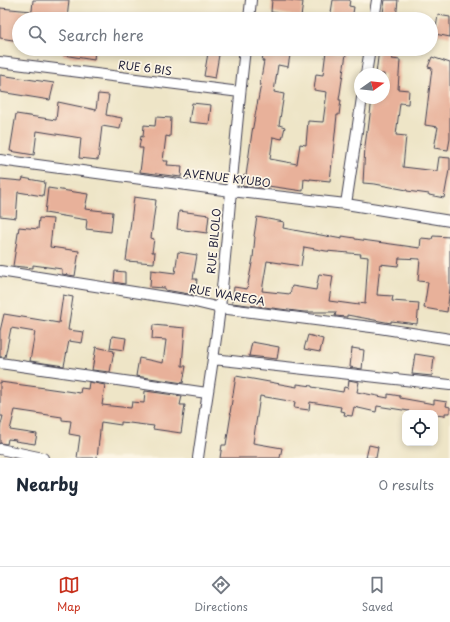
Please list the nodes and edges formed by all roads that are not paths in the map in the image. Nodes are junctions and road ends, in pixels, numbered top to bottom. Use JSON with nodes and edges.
{"nodes":[{"id":1,"x":251,"y":0,"type":"edge"},
{"id":2,"x":377,"y":0,"type":"edge"},
{"id":3,"x":250,"y":12,"type":"edge"},
{"id":4,"x":375,"y":12,"type":"edge"},
{"id":5,"x":244,"y":56,"type":"edge"},
{"id":6,"x":369,"y":56,"type":"edge"},
{"id":7,"x":0,"y":62,"type":"edge"},
{"id":8,"x":367,"y":68,"type":"edge"},
{"id":9,"x":240,"y":92,"type":"junction"},
{"id":10,"x":361,"y":104,"type":"edge"},
{"id":11,"x":0,"y":160,"type":"edge"},
{"id":12,"x":231,"y":191,"type":"junction"},
{"id":13,"x":346,"y":204,"type":"junction"},
{"id":14,"x":450,"y":221,"type":"edge"},
{"id":15,"x":0,"y":271,"type":"edge"},
{"id":16,"x":220,"y":308,"type":"junction"},
{"id":17,"x":450,"y":339,"type":"edge"},
{"id":18,"x":214,"y":359,"type":"junction"},
{"id":19,"x":0,"y":363,"type":"edge"},
{"id":20,"x":450,"y":385,"type":"edge"},
{"id":21,"x":207,"y":393,"type":"junction"},
{"id":22,"x":0,"y":449,"type":"edge"},
{"id":23,"x":43,"y":458,"type":"edge"},
{"id":24,"x":198,"y":458,"type":"edge"}],
"edges":[{"from":1,"to":3,"type":"street"},
{"from":2,"to":4,"type":"street"},
{"from":5,"to":9,"type":"street","name":"RUE BILOLO"},
{"from":6,"to":8,"type":"street"},
{"from":7,"to":9,"type":"street","name":"RUE 6 BIS"},
{"from":9,"to":12,"type":"street","name":"RUE BILOLO"},
{"from":10,"to":13,"type":"street"},
{"from":11,"to":12,"type":"street","name":"AVENUE KYUBO"},
{"from":12,"to":13,"type":"street","name":"AVENUE KYUBO"},
{"from":12,"to":16,"type":"street","name":"RUE BILOLO"},
{"from":13,"to":14,"type":"street","name":"AVENUE KYUBO"},
{"from":15,"to":16,"type":"street","name":"RUE WAREGA"},
{"from":16,"to":17,"type":"street","name":"RUE WAREGA"},
{"from":16,"to":18,"type":"street","name":"RUE BILOLO"},
{"from":18,"to":20,"type":"street"},
{"from":18,"to":21,"type":"street","name":"RUE BILOLO"},
{"from":19,"to":21,"type":"street"},
{"from":21,"to":24,"type":"street","name":"RUE BILOLO"},
{"from":22,"to":23,"type":"street"}]}
